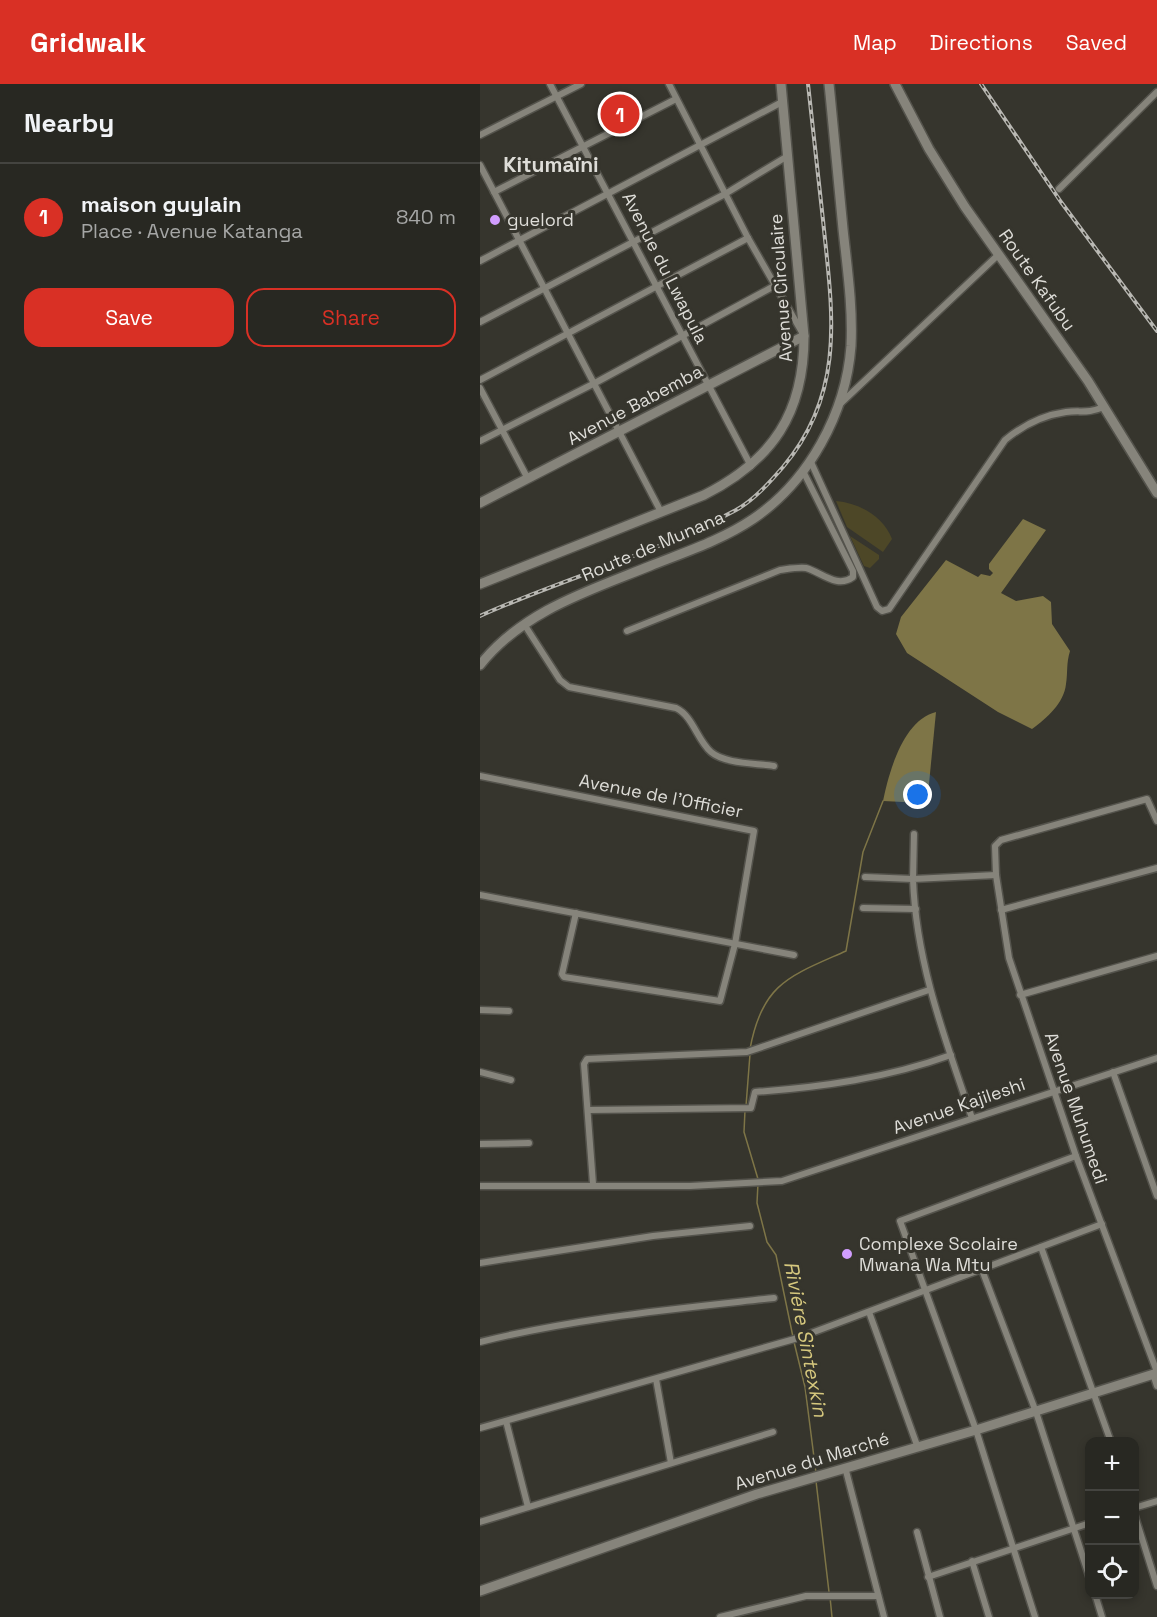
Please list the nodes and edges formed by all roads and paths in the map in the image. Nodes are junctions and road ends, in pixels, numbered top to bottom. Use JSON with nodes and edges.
{"nodes":[{"id":1,"x":550,"y":84,"type":"edge"},
{"id":2,"x":581,"y":84,"type":"edge"},
{"id":3,"x":669,"y":84,"type":"edge"},
{"id":4,"x":781,"y":84,"type":"edge"},
{"id":5,"x":829,"y":84,"type":"edge"},
{"id":6,"x":895,"y":84,"type":"edge"},
{"id":7,"x":1157,"y":92,"type":"edge"},
{"id":8,"x":557,"y":96,"type":"junction"},
{"id":9,"x":676,"y":99,"type":"junction"},
{"id":10,"x":782,"y":102,"type":"junction"},
{"id":11,"x":480,"y":135,"type":"edge"},
{"id":12,"x":584,"y":146,"type":"junction"},
{"id":13,"x":700,"y":146,"type":"junction"},
{"id":14,"x":786,"y":157,"type":"junction"},
{"id":15,"x":480,"y":165,"type":"edge"},
{"id":16,"x":1059,"y":189,"type":"dead end"},
{"id":17,"x":494,"y":192,"type":"junction"},
{"id":18,"x":609,"y":193,"type":"junction"},
{"id":19,"x":725,"y":194,"type":"junction"},
{"id":20,"x":748,"y":238,"type":"junction"},
{"id":21,"x":519,"y":240,"type":"junction"},
{"id":22,"x":635,"y":241,"type":"junction"},
{"id":23,"x":998,"y":255,"type":"junction"},
{"id":24,"x":480,"y":261,"type":"edge"},
{"id":25,"x":658,"y":285,"type":"junction"},
{"id":26,"x":776,"y":285,"type":"junction"},
{"id":27,"x":544,"y":288,"type":"junction"},
{"id":28,"x":480,"y":322,"type":"edge"},
{"id":29,"x":569,"y":333,"type":"junction"},
{"id":30,"x":683,"y":334,"type":"junction"},
{"id":31,"x":804,"y":336,"type":"junction"},
{"id":32,"x":480,"y":380,"type":"edge"},
{"id":33,"x":595,"y":383,"type":"junction"},
{"id":34,"x":708,"y":385,"type":"junction"},
{"id":35,"x":480,"y":388,"type":"edge"},
{"id":36,"x":838,"y":406,"type":"junction"},
{"id":37,"x":1104,"y":407,"type":"junction"},
{"id":38,"x":502,"y":429,"type":"junction"},
{"id":39,"x":620,"y":431,"type":"junction"},
{"id":40,"x":480,"y":441,"type":"edge"},
{"id":41,"x":810,"y":460,"type":"junction"},
{"id":42,"x":751,"y":466,"type":"junction"},
{"id":43,"x":803,"y":471,"type":"junction"},
{"id":44,"x":528,"y":479,"type":"junction"},
{"id":45,"x":1157,"y":493,"type":"edge"},
{"id":46,"x":480,"y":503,"type":"edge"},
{"id":47,"x":661,"y":512,"type":"junction"},
{"id":48,"x":480,"y":584,"type":"edge"},
{"id":49,"x":524,"y":623,"type":"junction"},
{"id":50,"x":627,"y":631,"type":"dead end"},
{"id":51,"x":480,"y":665,"type":"edge"},
{"id":52,"x":774,"y":766,"type":"dead end"},
{"id":53,"x":480,"y":776,"type":"edge"},
{"id":54,"x":1157,"y":821,"type":"edge"},
{"id":55,"x":914,"y":834,"type":"dead end"},
{"id":56,"x":1157,"y":868,"type":"edge"},
{"id":57,"x":996,"y":874,"type":"junction"},
{"id":58,"x":865,"y":877,"type":"dead end"},
{"id":59,"x":913,"y":879,"type":"junction"},
{"id":60,"x":480,"y":895,"type":"edge"},
{"id":61,"x":863,"y":908,"type":"dead end"},
{"id":62,"x":916,"y":909,"type":"junction"},
{"id":63,"x":1001,"y":910,"type":"junction"},
{"id":64,"x":576,"y":913,"type":"junction"},
{"id":65,"x":735,"y":944,"type":"junction"},
{"id":66,"x":794,"y":955,"type":"dead end"},
{"id":67,"x":1157,"y":956,"type":"edge"},
{"id":68,"x":929,"y":990,"type":"junction"},
{"id":69,"x":1020,"y":995,"type":"junction"},
{"id":70,"x":480,"y":1010,"type":"edge"},
{"id":71,"x":508,"y":1011,"type":"dead end"},
{"id":72,"x":951,"y":1055,"type":"junction"},
{"id":73,"x":1157,"y":1058,"type":"edge"},
{"id":74,"x":480,"y":1072,"type":"edge"},
{"id":75,"x":1113,"y":1072,"type":"junction"},
{"id":76,"x":511,"y":1080,"type":"dead end"},
{"id":77,"x":1054,"y":1090,"type":"junction"},
{"id":78,"x":588,"y":1110,"type":"junction"},
{"id":79,"x":972,"y":1118,"type":"junction"},
{"id":80,"x":529,"y":1143,"type":"dead end"},
{"id":81,"x":480,"y":1144,"type":"edge"},
{"id":82,"x":1076,"y":1156,"type":"junction"},
{"id":83,"x":593,"y":1184,"type":"junction"},
{"id":84,"x":480,"y":1186,"type":"edge"},
{"id":85,"x":1157,"y":1196,"type":"edge"},
{"id":86,"x":1102,"y":1224,"type":"junction"},
{"id":87,"x":750,"y":1226,"type":"dead end"},
{"id":88,"x":1041,"y":1247,"type":"junction"},
{"id":89,"x":480,"y":1263,"type":"edge"},
{"id":90,"x":982,"y":1270,"type":"junction"},
{"id":91,"x":925,"y":1291,"type":"junction"},
{"id":92,"x":774,"y":1299,"type":"dead end"},
{"id":93,"x":869,"y":1312,"type":"junction"},
{"id":94,"x":480,"y":1342,"type":"edge"},
{"id":95,"x":1155,"y":1373,"type":"edge"},
{"id":96,"x":656,"y":1379,"type":"junction"},
{"id":97,"x":1157,"y":1386,"type":"edge"},
{"id":98,"x":1095,"y":1392,"type":"junction"},
{"id":99,"x":1036,"y":1412,"type":"junction"},
{"id":100,"x":506,"y":1421,"type":"junction"},
{"id":101,"x":480,"y":1428,"type":"edge"},
{"id":102,"x":976,"y":1430,"type":"junction"},
{"id":103,"x":773,"y":1432,"type":"dead end"},
{"id":104,"x":1109,"y":1437,"type":"edge"},
{"id":105,"x":918,"y":1448,"type":"junction"},
{"id":106,"x":671,"y":1463,"type":"junction"},
{"id":107,"x":845,"y":1467,"type":"junction"},
{"id":108,"x":1157,"y":1502,"type":"edge"},
{"id":109,"x":528,"y":1507,"type":"junction"},
{"id":110,"x":1139,"y":1507,"type":"edge"},
{"id":111,"x":480,"y":1522,"type":"edge"},
{"id":112,"x":1085,"y":1524,"type":"edge"},
{"id":113,"x":1072,"y":1528,"type":"junction"},
{"id":114,"x":1139,"y":1529,"type":"edge"},
{"id":115,"x":916,"y":1532,"type":"dead end"},
{"id":116,"x":1012,"y":1547,"type":"junction"},
{"id":117,"x":972,"y":1562,"type":"junction"},
{"id":118,"x":1085,"y":1567,"type":"edge"},
{"id":119,"x":928,"y":1577,"type":"junction"},
{"id":120,"x":1157,"y":1587,"type":"edge"},
{"id":121,"x":480,"y":1591,"type":"edge"},
{"id":122,"x":878,"y":1596,"type":"junction"},
{"id":123,"x":1097,"y":1599,"type":"edge"},
{"id":124,"x":720,"y":1617,"type":"edge"},
{"id":125,"x":884,"y":1617,"type":"edge"},
{"id":126,"x":940,"y":1617,"type":"edge"},
{"id":127,"x":989,"y":1617,"type":"edge"},
{"id":128,"x":1035,"y":1617,"type":"edge"},
{"id":129,"x":1102,"y":1617,"type":"edge"}],
"edges":[{"from":1,"to":8,"type":"street","name":"Avenue du Lwapula"},
{"from":2,"to":8,"type":"street"},
{"from":3,"to":9,"type":"street"},
{"from":4,"to":10,"type":"street","name":"Avenue Circulaire"},
{"from":5,"to":36,"type":"street","name":"Route de Munana"},
{"from":6,"to":23,"type":"street","name":"Route Kafubu"},
{"from":7,"to":16,"type":"street"},
{"from":8,"to":11,"type":"street"},
{"from":8,"to":12,"type":"street","name":"Avenue du Lwapula"},
{"from":9,"to":12,"type":"street"},
{"from":9,"to":13,"type":"street"},
{"from":10,"to":13,"type":"street"},
{"from":10,"to":14,"type":"street","name":"Avenue Circulaire"},
{"from":12,"to":17,"type":"street"},
{"from":12,"to":18,"type":"street","name":"Avenue du Lwapula"},
{"from":13,"to":18,"type":"street"},
{"from":13,"to":19,"type":"street"},
{"from":14,"to":19,"type":"street"},
{"from":14,"to":31,"type":"street","name":"Avenue Circulaire"},
{"from":15,"to":17,"type":"street"},
{"from":17,"to":21,"type":"street"},
{"from":18,"to":21,"type":"street"},
{"from":18,"to":22,"type":"street","name":"Avenue du Lwapula"},
{"from":19,"to":20,"type":"street"},
{"from":19,"to":22,"type":"street"},
{"from":20,"to":25,"type":"street"},
{"from":20,"to":26,"type":"street"},
{"from":21,"to":24,"type":"street"},
{"from":21,"to":27,"type":"street"},
{"from":22,"to":25,"type":"street","name":"Avenue du Lwapula"},
{"from":22,"to":27,"type":"street"},
{"from":23,"to":36,"type":"street"},
{"from":23,"to":37,"type":"street","name":"Route Kafubu"},
{"from":25,"to":29,"type":"street"},
{"from":25,"to":30,"type":"street","name":"Avenue du Lwapula"},
{"from":26,"to":30,"type":"street"},
{"from":26,"to":31,"type":"street"},
{"from":27,"to":28,"type":"street"},
{"from":27,"to":29,"type":"street"},
{"from":29,"to":32,"type":"street"},
{"from":29,"to":33,"type":"street"},
{"from":30,"to":33,"type":"street"},
{"from":30,"to":34,"type":"street","name":"Avenue du Lwapula"},
{"from":31,"to":34,"type":"street","name":"Avenue Babemba"},
{"from":31,"to":42,"type":"street","name":"Avenue Circulaire"},
{"from":33,"to":38,"type":"street"},
{"from":33,"to":39,"type":"street"},
{"from":34,"to":39,"type":"street","name":"Avenue Babemba"},
{"from":34,"to":42,"type":"street","name":"Avenue du Lwapula"},
{"from":35,"to":38,"type":"street"},
{"from":36,"to":41,"type":"street","name":"Route de Munana"},
{"from":37,"to":41,"type":"street"},
{"from":37,"to":45,"type":"street","name":"Route Kafubu"},
{"from":38,"to":40,"type":"street"},
{"from":38,"to":44,"type":"street"},
{"from":39,"to":44,"type":"street","name":"Avenue Babemba"},
{"from":39,"to":47,"type":"street"},
{"from":41,"to":43,"type":"street","name":"Route de Munana"},
{"from":42,"to":47,"type":"street","name":"Avenue Circulaire"},
{"from":43,"to":49,"type":"street","name":"Route de Munana"},
{"from":43,"to":50,"type":"street"},
{"from":44,"to":46,"type":"street","name":"Avenue Babemba"},
{"from":47,"to":48,"type":"street","name":"Avenue Circulaire"},
{"from":49,"to":51,"type":"street","name":"Route de Munana"},
{"from":49,"to":52,"type":"street"},
{"from":53,"to":65,"type":"street","name":"Avenue de l'Officier"},
{"from":54,"to":57,"type":"street","name":"Avenue Muhumedi"},
{"from":55,"to":59,"type":"street"},
{"from":56,"to":63,"type":"street"},
{"from":57,"to":59,"type":"street"},
{"from":57,"to":63,"type":"street","name":"Avenue Muhumedi"},
{"from":58,"to":59,"type":"street"},
{"from":59,"to":62,"type":"street"},
{"from":60,"to":64,"type":"street"},
{"from":61,"to":62,"type":"street"},
{"from":62,"to":68,"type":"street"},
{"from":63,"to":69,"type":"street","name":"Avenue Muhumedi"},
{"from":64,"to":65,"type":"street"},
{"from":64,"to":65,"type":"street","name":"Avenue de l'Officier"},
{"from":65,"to":66,"type":"street"},
{"from":67,"to":69,"type":"street"},
{"from":68,"to":72,"type":"street"},
{"from":68,"to":78,"type":"street"},
{"from":69,"to":77,"type":"street","name":"Avenue Muhumedi"},
{"from":70,"to":71,"type":"street"},
{"from":72,"to":78,"type":"street"},
{"from":72,"to":79,"type":"street"},
{"from":73,"to":75,"type":"street","name":"Avenue Kajileshi"},
{"from":74,"to":76,"type":"street"},
{"from":75,"to":77,"type":"street","name":"Avenue Kajileshi"},
{"from":75,"to":85,"type":"street"},
{"from":77,"to":79,"type":"street","name":"Avenue Kajileshi"},
{"from":77,"to":82,"type":"street","name":"Avenue Muhumedi"},
{"from":78,"to":83,"type":"street"},
{"from":79,"to":83,"type":"street","name":"Avenue Kajileshi"},
{"from":80,"to":81,"type":"street"},
{"from":82,"to":86,"type":"street","name":"Avenue Muhumedi"},
{"from":82,"to":91,"type":"street"},
{"from":83,"to":84,"type":"street","name":"Avenue Kajileshi"},
{"from":86,"to":88,"type":"street"},
{"from":86,"to":95,"type":"street","name":"Avenue Muhumedi"},
{"from":87,"to":89,"type":"street"},
{"from":88,"to":90,"type":"street"},
{"from":88,"to":98,"type":"street"},
{"from":90,"to":91,"type":"street"},
{"from":90,"to":99,"type":"street"},
{"from":91,"to":93,"type":"street"},
{"from":91,"to":102,"type":"street"},
{"from":92,"to":94,"type":"street"},
{"from":93,"to":96,"type":"street"},
{"from":93,"to":105,"type":"street"},
{"from":95,"to":97,"type":"street","name":"Avenue Muhumedi"},
{"from":95,"to":98,"type":"street","name":"Avenue du Marché"},
{"from":96,"to":100,"type":"street"},
{"from":96,"to":106,"type":"street"},
{"from":98,"to":99,"type":"street","name":"Avenue du Marché"},
{"from":98,"to":104,"type":"street"},
{"from":99,"to":102,"type":"street","name":"Avenue du Marché"},
{"from":99,"to":113,"type":"street"},
{"from":100,"to":101,"type":"street"},
{"from":100,"to":109,"type":"street"},
{"from":102,"to":105,"type":"street","name":"Avenue du Marché"},
{"from":102,"to":116,"type":"street"},
{"from":103,"to":106,"type":"street"},
{"from":105,"to":107,"type":"street","name":"Avenue du Marché"},
{"from":106,"to":109,"type":"street"},
{"from":107,"to":121,"type":"street","name":"Avenue du Marché"},
{"from":107,"to":122,"type":"street"},
{"from":108,"to":110,"type":"street"},
{"from":109,"to":111,"type":"street"},
{"from":112,"to":113,"type":"street"},
{"from":113,"to":116,"type":"street"},
{"from":113,"to":118,"type":"street"},
{"from":114,"to":120,"type":"street"},
{"from":115,"to":119,"type":"street"},
{"from":116,"to":117,"type":"street"},
{"from":116,"to":128,"type":"street"},
{"from":117,"to":119,"type":"street"},
{"from":117,"to":127,"type":"street"},
{"from":119,"to":126,"type":"street"},
{"from":122,"to":124,"type":"street"},
{"from":122,"to":125,"type":"street"},
{"from":123,"to":129,"type":"street"}]}
